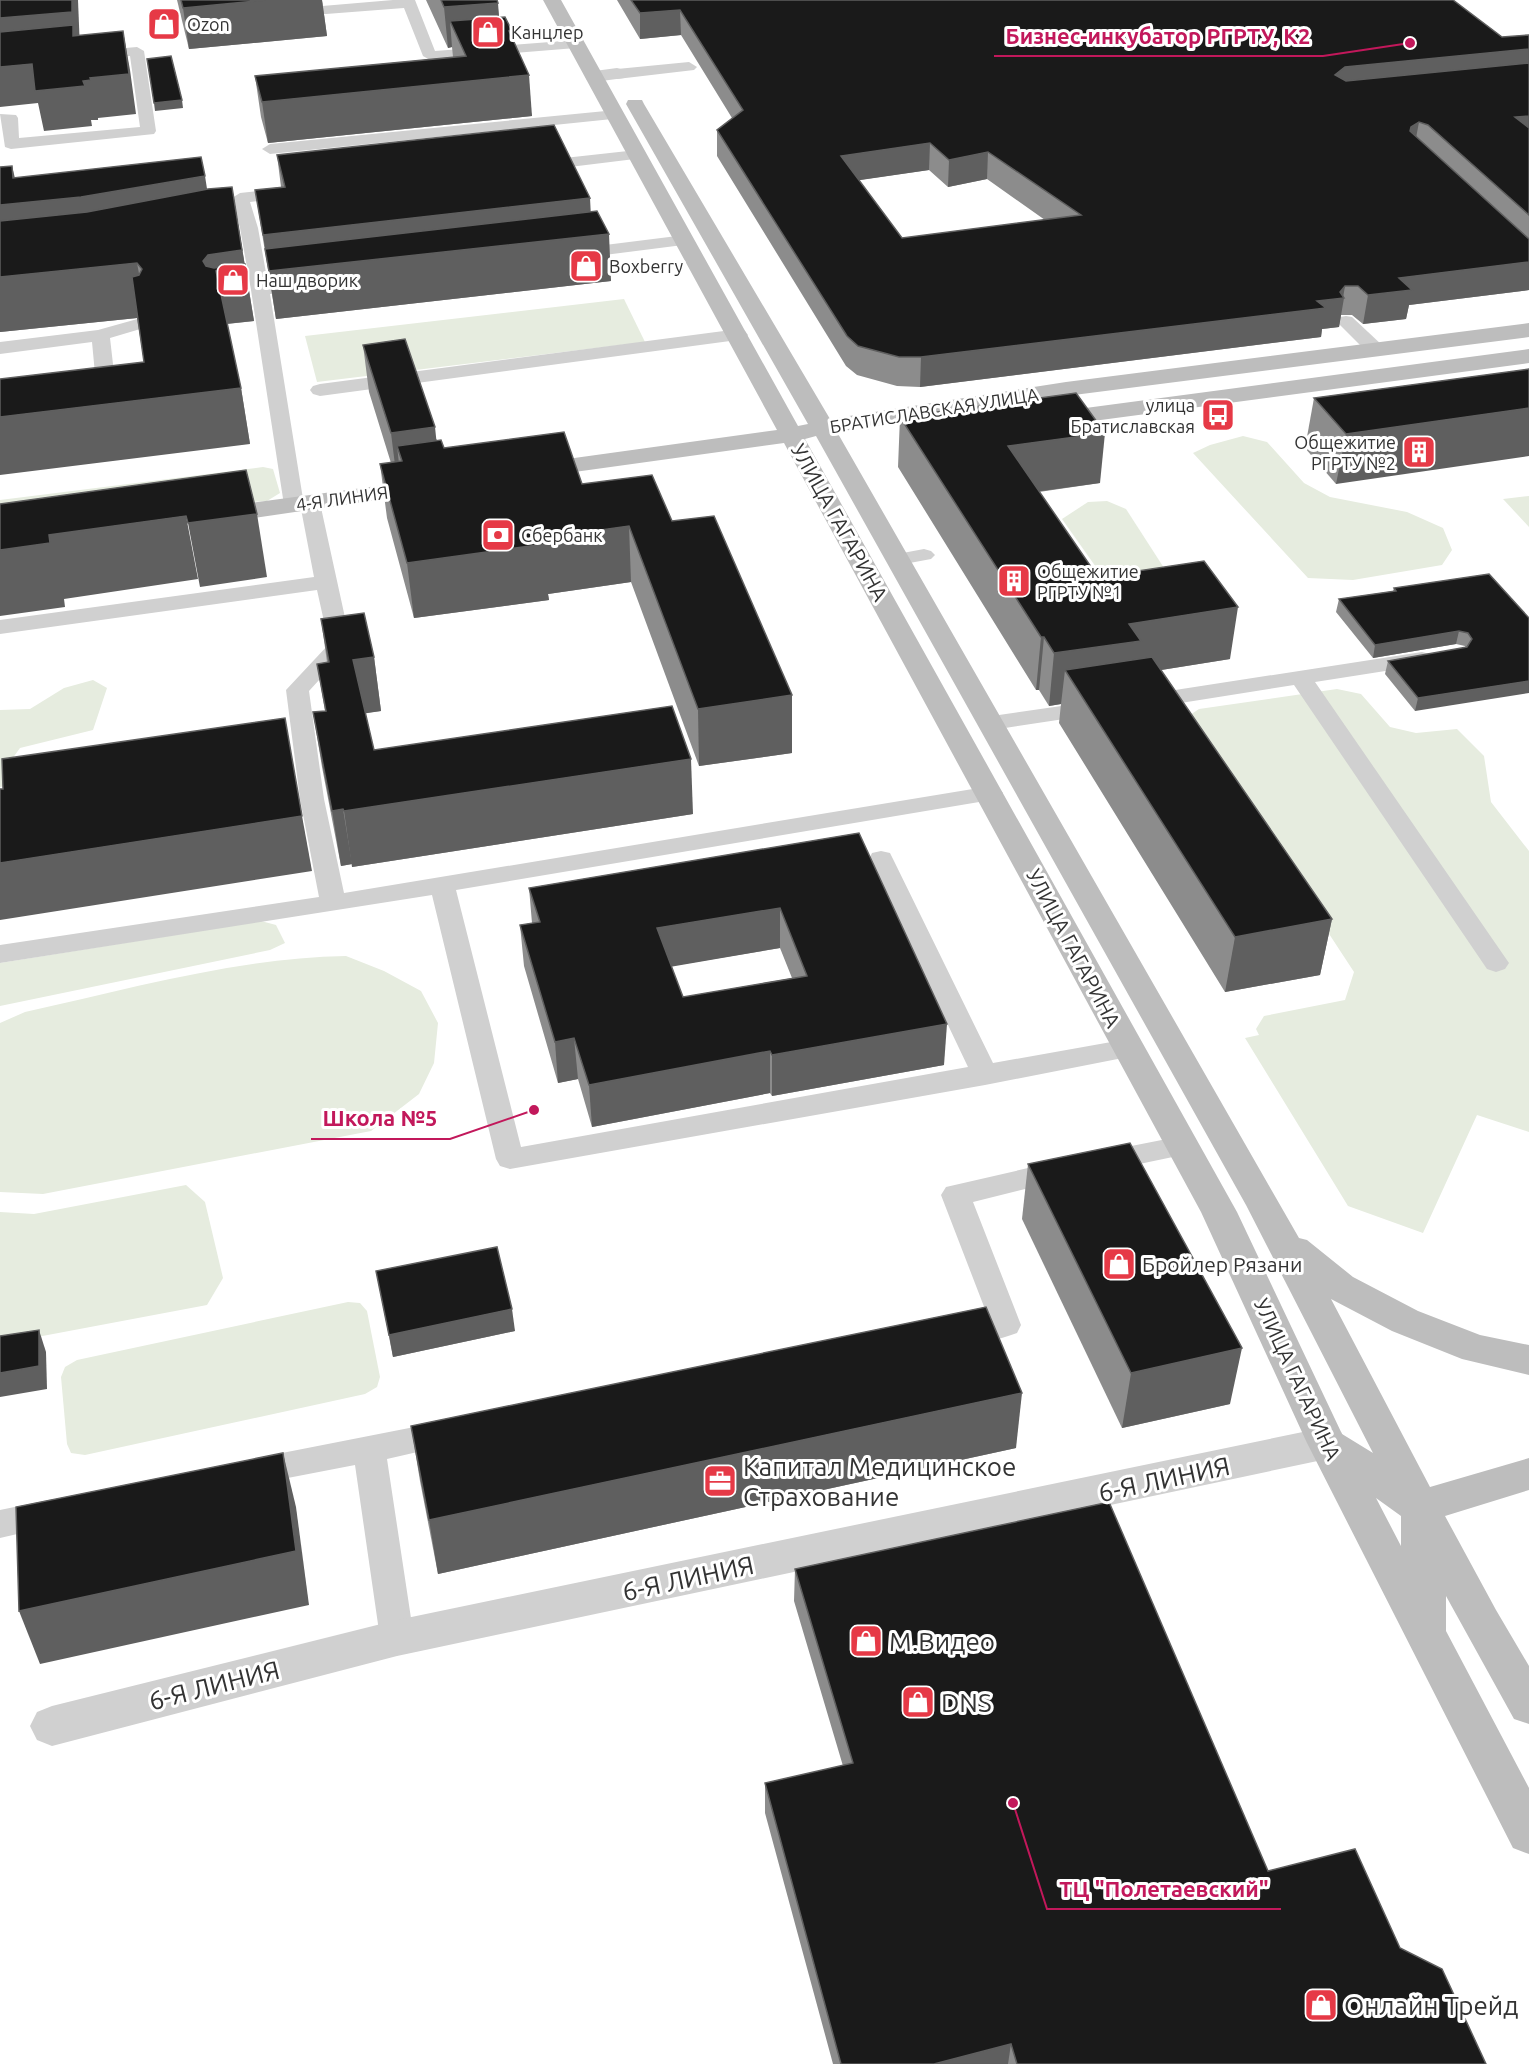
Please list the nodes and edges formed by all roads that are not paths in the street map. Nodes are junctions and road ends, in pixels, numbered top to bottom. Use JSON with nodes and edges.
{"nodes":[{"id":1,"x":552,"y":0,"type":"edge"},
{"id":2,"x":409,"y":1,"type":"edge"},
{"id":3,"x":267,"y":15,"type":"dead end"},
{"id":4,"x":576,"y":44,"type":"junction"},
{"id":5,"x":606,"y":52,"type":"dead end"},
{"id":6,"x":80,"y":56,"type":"edge"},
{"id":7,"x":689,"y":67,"type":"dead end"},
{"id":8,"x":617,"y":74,"type":"junction"},
{"id":9,"x":594,"y":76,"type":"junction"},
{"id":10,"x":616,"y":115,"type":"junction"},
{"id":11,"x":0,"y":119,"type":"edge"},
{"id":12,"x":270,"y":149,"type":"edge"},
{"id":13,"x":637,"y":155,"type":"junction"},
{"id":14,"x":518,"y":168,"type":"edge"},
{"id":15,"x":309,"y":190,"type":"edge"},
{"id":16,"x":685,"y":240,"type":"junction"},
{"id":17,"x":552,"y":257,"type":"edge"},
{"id":18,"x":330,"y":282,"type":"edge"},
{"id":19,"x":260,"y":290,"type":"junction"},
{"id":20,"x":263,"y":309,"type":"junction"},
{"id":21,"x":243,"y":312,"type":"edge"},
{"id":22,"x":1346,"y":321,"type":"edge"},
{"id":23,"x":141,"y":323,"type":"edge"},
{"id":24,"x":1529,"y":330,"type":"edge"},
{"id":25,"x":100,"y":335,"type":"junction"},
{"id":26,"x":739,"y":335,"type":"junction"},
{"id":27,"x":0,"y":348,"type":"edge"},
{"id":28,"x":1376,"y":350,"type":"junction"},
{"id":29,"x":1529,"y":356,"type":"edge"},
{"id":30,"x":320,"y":390,"type":"dead end"},
{"id":31,"x":83,"y":402,"type":"edge"},
{"id":32,"x":1023,"y":424,"type":"edge"},
{"id":33,"x":792,"y":435,"type":"junction"},
{"id":34,"x":840,"y":439,"type":"junction"},
{"id":35,"x":505,"y":475,"type":"edge"},
{"id":36,"x":447,"y":483,"type":"edge"},
{"id":37,"x":302,"y":504,"type":"junction"},
{"id":38,"x":188,"y":520,"type":"edge"},
{"id":39,"x":326,"y":582,"type":"junction"},
{"id":40,"x":0,"y":627,"type":"edge"},
{"id":41,"x":1445,"y":655,"type":"edge"},
{"id":42,"x":1301,"y":679,"type":"junction"},
{"id":43,"x":992,"y":723,"type":"junction"},
{"id":44,"x":991,"y":793,"type":"junction"},
{"id":45,"x":880,"y":860,"type":"dead end"},
{"id":46,"x":442,"y":885,"type":"junction"},
{"id":47,"x":333,"y":903,"type":"junction"},
{"id":48,"x":0,"y":954,"type":"edge"},
{"id":49,"x":1496,"y":963,"type":"dead end"},
{"id":50,"x":1128,"y":1048,"type":"junction"},
{"id":51,"x":985,"y":1075,"type":"junction"},
{"id":52,"x":1182,"y":1146,"type":"junction"},
{"id":53,"x":1285,"y":1243,"type":"junction"},
{"id":54,"x":936,"y":1339,"type":"edge"},
{"id":55,"x":1529,"y":1360,"type":"edge"},
{"id":56,"x":473,"y":1428,"type":"edge"},
{"id":57,"x":1327,"y":1443,"type":"junction"},
{"id":58,"x":369,"y":1448,"type":"junction"},
{"id":59,"x":1529,"y":1474,"type":"edge"},
{"id":60,"x":219,"y":1479,"type":"edge"},
{"id":61,"x":1420,"y":1507,"type":"junction"},
{"id":62,"x":81,"y":1508,"type":"edge"},
{"id":63,"x":0,"y":1524,"type":"edge"},
{"id":64,"x":397,"y":1638,"type":"junction"},
{"id":65,"x":1428,"y":1640,"type":"junction"},
{"id":66,"x":1528,"y":1702,"type":"edge"},
{"id":67,"x":52,"y":1726,"type":"dead end"},
{"id":68,"x":1529,"y":1833,"type":"edge"}],
"edges":[{"from":1,"to":4,"type":"main road","name":"УЛИЦА ГАГАРИНА"},
{"from":2,"to":3,"type":"lane"},
{"from":2,"to":4,"type":"lane"},
{"from":4,"to":9,"type":"main road","name":"УЛИЦА ГАГАРИНА"},
{"from":5,"to":8,"type":"main road","name":"УЛИЦА ГАГАРИНА"},
{"from":6,"to":11,"type":"lane"},
{"from":7,"to":8,"type":"lane"},
{"from":8,"to":9,"type":"street"},
{"from":8,"to":34,"type":"main road","name":"УЛИЦА ГАГАРИНА"},
{"from":9,"to":10,"type":"main road","name":"УЛИЦА ГАГАРИНА"},
{"from":10,"to":12,"type":"lane"},
{"from":10,"to":13,"type":"main road","name":"УЛИЦА ГАГАРИНА"},
{"from":13,"to":14,"type":"lane"},
{"from":13,"to":16,"type":"main road","name":"УЛИЦА ГАГАРИНА"},
{"from":15,"to":19,"type":"lane"},
{"from":16,"to":17,"type":"lane"},
{"from":16,"to":26,"type":"main road","name":"УЛИЦА ГАГАРИНА"},
{"from":18,"to":19,"type":"lane"},
{"from":19,"to":20,"type":"lane"},
{"from":20,"to":21,"type":"lane"},
{"from":20,"to":37,"type":"lane"},
{"from":22,"to":28,"type":"lane"},
{"from":23,"to":25,"type":"lane"},
{"from":24,"to":28,"type":"main road","name":"БРАТИСЛАВСКАЯ УЛИЦА"},
{"from":25,"to":27,"type":"lane"},
{"from":25,"to":31,"type":"lane"},
{"from":26,"to":30,"type":"lane"},
{"from":26,"to":33,"type":"main road","name":"УЛИЦА ГАГАРИНА"},
{"from":28,"to":34,"type":"main road","name":"БРАТИСЛАВСКАЯ УЛИЦА"},
{"from":29,"to":32,"type":"main road","name":"БРАТИСЛАВСКАЯ УЛИЦА"},
{"from":33,"to":34,"type":"main road","name":"БРАТИСЛАВСКАЯ УЛИЦА"},
{"from":33,"to":35,"type":"main road"},
{"from":33,"to":44,"type":"main road","name":"УЛИЦА ГАГАРИНА"},
{"from":34,"to":43,"type":"main road","name":"УЛИЦА ГАГАРИНА"},
{"from":36,"to":37,"type":"main road","name":"4-Я ЛИНИЯ"},
{"from":37,"to":38,"type":"main road","name":"4-Я ЛИНИЯ"},
{"from":37,"to":39,"type":"lane"},
{"from":39,"to":40,"type":"lane"},
{"from":39,"to":47,"type":"lane"},
{"from":41,"to":42,"type":"lane"},
{"from":42,"to":43,"type":"lane"},
{"from":42,"to":49,"type":"lane"},
{"from":43,"to":53,"type":"main road","name":"УЛИЦА ГАГАРИНА"},
{"from":44,"to":46,"type":"lane"},
{"from":44,"to":50,"type":"main road","name":"УЛИЦА ГАГАРИНА"},
{"from":45,"to":51,"type":"lane"},
{"from":46,"to":47,"type":"lane"},
{"from":46,"to":51,"type":"lane"},
{"from":47,"to":48,"type":"lane"},
{"from":50,"to":51,"type":"lane"},
{"from":50,"to":52,"type":"main road","name":"УЛИЦА ГАГАРИНА"},
{"from":52,"to":54,"type":"lane"},
{"from":52,"to":57,"type":"main road","name":"УЛИЦА ГАГАРИНА"},
{"from":53,"to":55,"type":"main road"},
{"from":53,"to":61,"type":"main road","name":"УЛИЦА ГАГАРИНА"},
{"from":56,"to":58,"type":"lane"},
{"from":57,"to":61,"type":"main road"},
{"from":57,"to":64,"type":"street","name":"6-Я ЛИНИЯ"},
{"from":57,"to":65,"type":"main road","name":"УЛИЦА ГАГАРИНА"},
{"from":58,"to":60,"type":"lane"},
{"from":58,"to":64,"type":"lane"},
{"from":59,"to":61,"type":"main road"},
{"from":61,"to":65,"type":"main road"},
{"from":61,"to":66,"type":"main road","name":"УЛИЦА ГАГАРИНА"},
{"from":62,"to":63,"type":"lane"},
{"from":64,"to":67,"type":"street","name":"6-Я ЛИНИЯ"},
{"from":65,"to":68,"type":"main road","name":"УЛИЦА ГАГАРИНА"}]}
